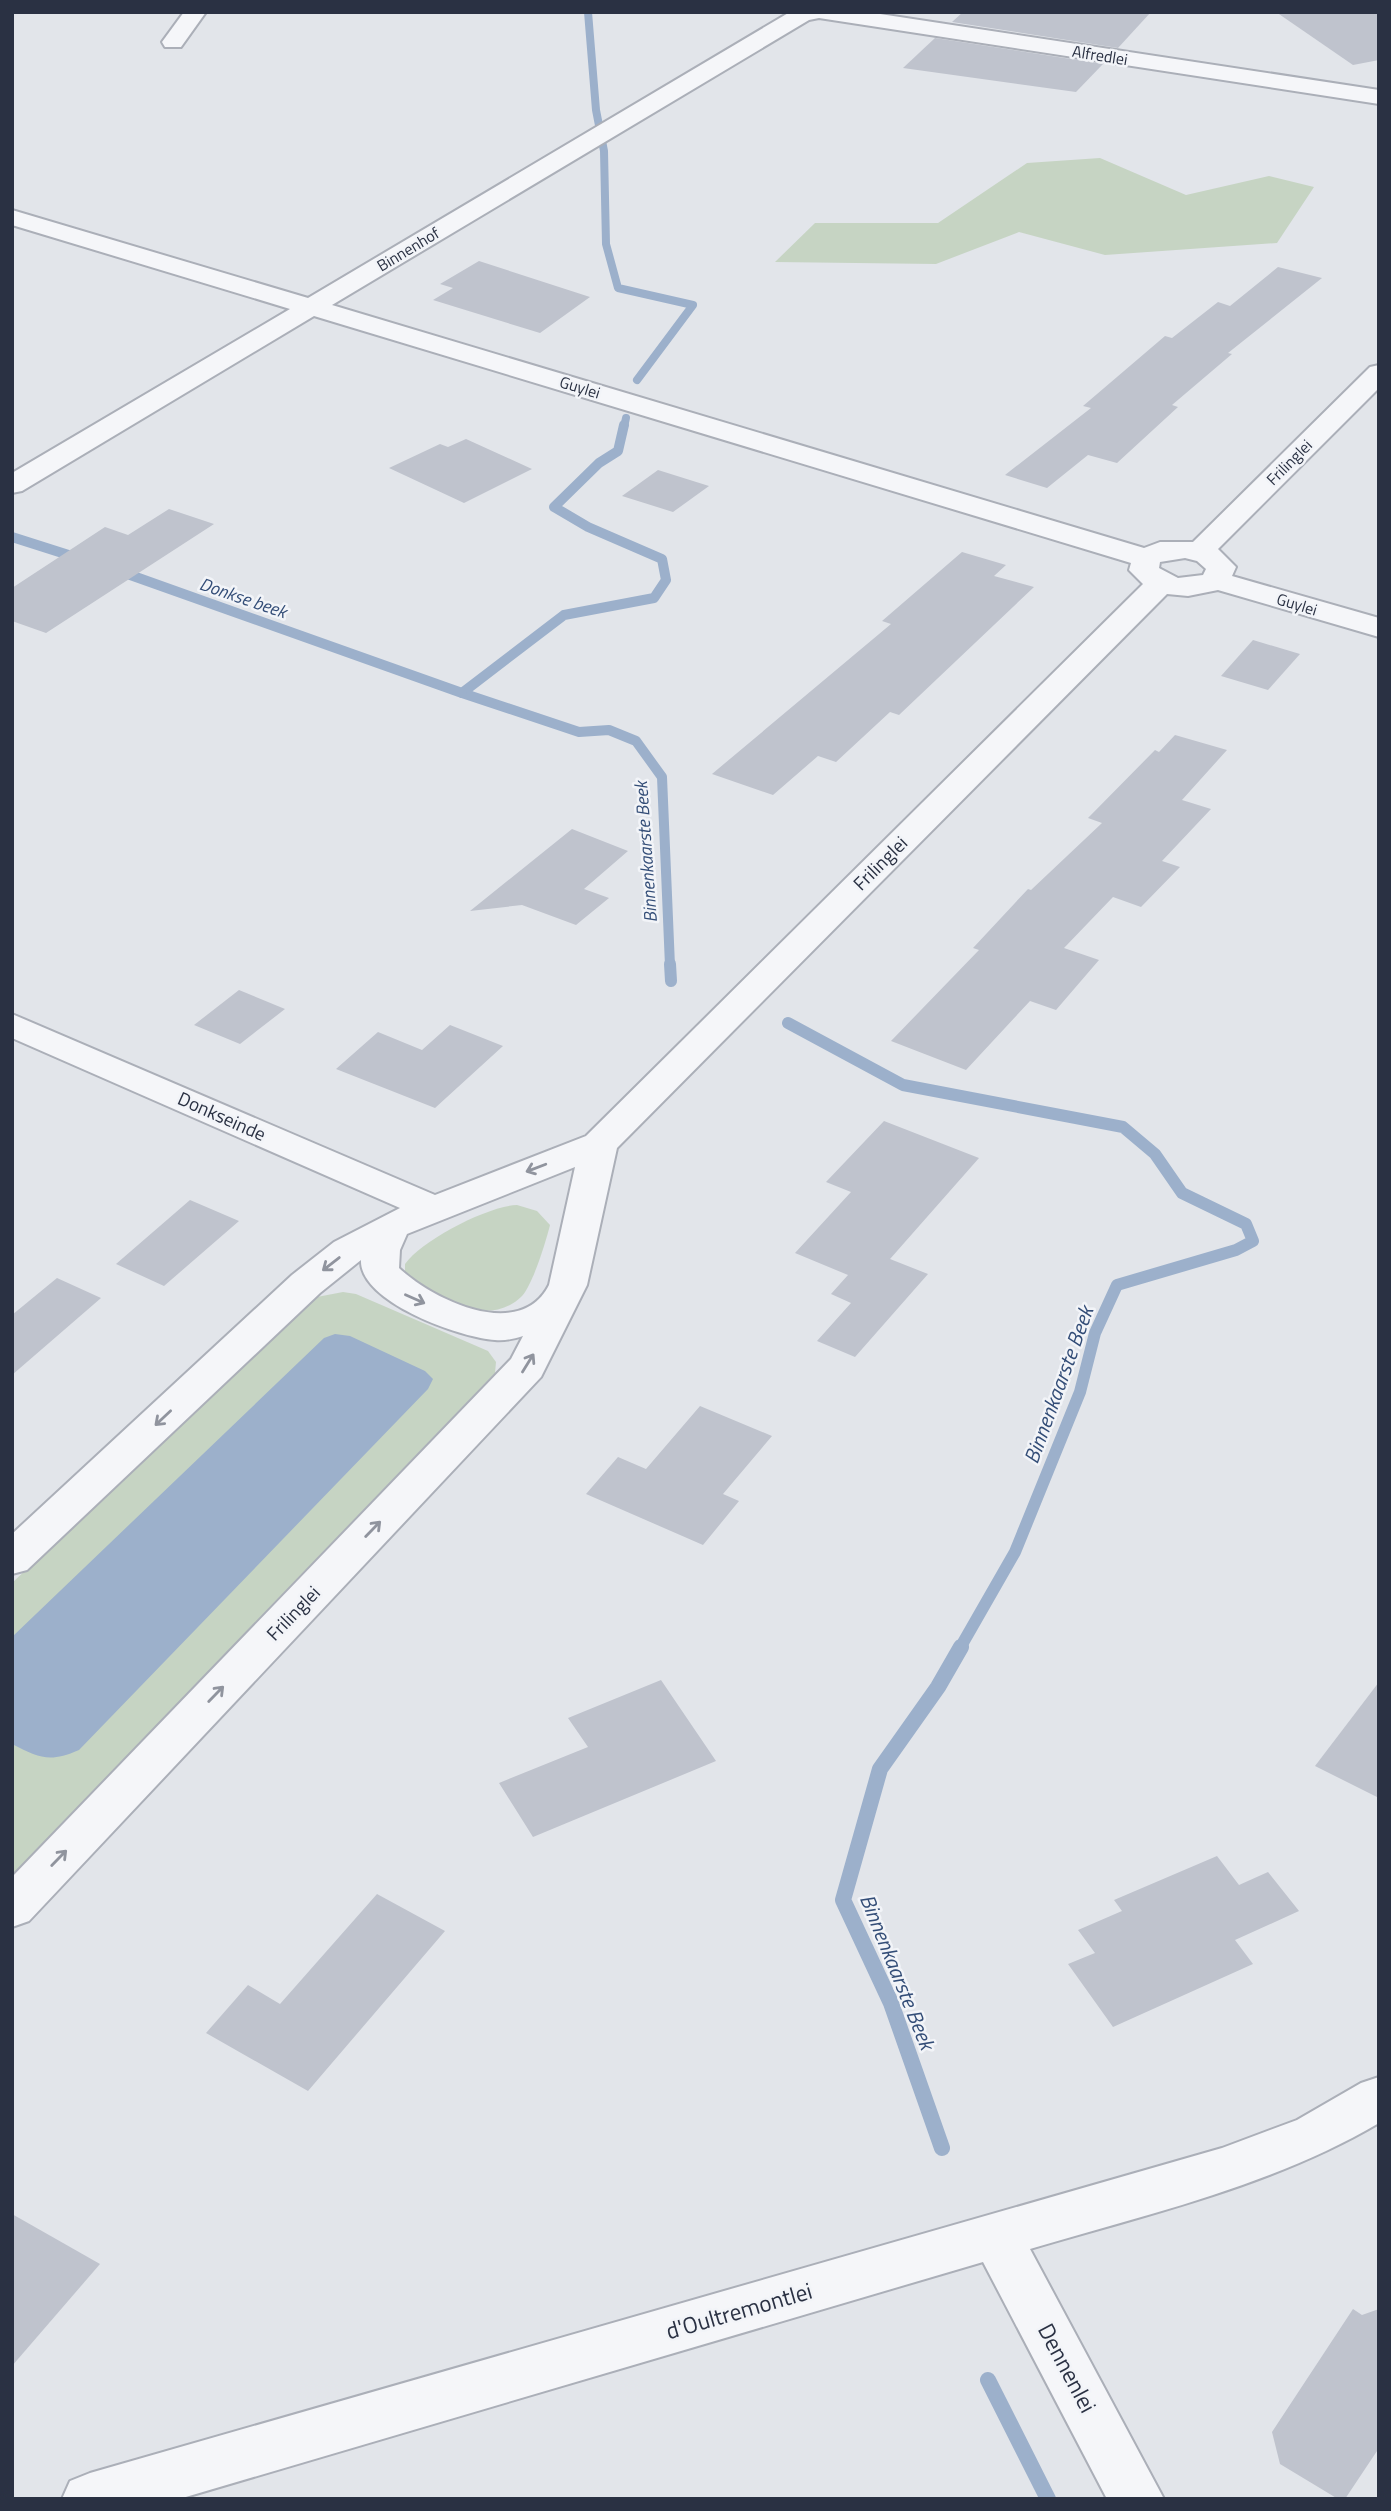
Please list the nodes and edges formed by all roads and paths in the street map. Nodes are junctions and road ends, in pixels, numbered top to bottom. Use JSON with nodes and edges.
{"nodes":[{"id":1,"x":195,"y":12,"type":"edge"},
{"id":2,"x":814,"y":13,"type":"edge"},
{"id":3,"x":173,"y":42,"type":"dead end"},
{"id":4,"x":1379,"y":97,"type":"edge"},
{"id":5,"x":12,"y":217,"type":"edge"},
{"id":6,"x":311,"y":306,"type":"junction"},
{"id":7,"x":1379,"y":373,"type":"edge"},
{"id":8,"x":12,"y":485,"type":"edge"},
{"id":9,"x":1199,"y":552,"type":"junction"},
{"id":10,"x":1154,"y":570,"type":"junction"},
{"id":11,"x":1216,"y":580,"type":"junction"},
{"id":12,"x":1379,"y":628,"type":"edge"},
{"id":13,"x":12,"y":1025,"type":"edge"},
{"id":14,"x":599,"y":1143,"type":"junction"},
{"id":15,"x":432,"y":1208,"type":"junction"},
{"id":16,"x":391,"y":1226,"type":"junction"},
{"id":17,"x":557,"y":1306,"type":"junction"},
{"id":18,"x":12,"y":1559,"type":"edge"},
{"id":19,"x":12,"y":1908,"type":"edge"},
{"id":20,"x":1379,"y":2098,"type":"edge"},
{"id":21,"x":997,"y":2238,"type":"junction"},
{"id":22,"x":90,"y":2499,"type":"edge"},
{"id":23,"x":1136,"y":2499,"type":"edge"}],
"edges":[{"from":1,"to":3,"type":"street"},
{"from":2,"to":4,"type":"street","name":"Alfredlei"},
{"from":2,"to":6,"type":"street","name":"Binnenhof"},
{"from":5,"to":6,"type":"street","name":"Guylei"},
{"from":6,"to":8,"type":"street","name":"Binnenhof"},
{"from":6,"to":10,"type":"street","name":"Guylei"},
{"from":7,"to":9,"type":"street","name":"Frilinglei"},
{"from":9,"to":10,"type":"street"},
{"from":9,"to":11,"type":"street"},
{"from":10,"to":11,"type":"street"},
{"from":10,"to":14,"type":"street","name":"Frilinglei"},
{"from":11,"to":12,"type":"street","name":"Guylei"},
{"from":13,"to":15,"type":"street","name":"Donkseinde"},
{"from":14,"to":15,"type":"street","name":"Frilinglei","one_way":true},
{"from":14,"to":17,"type":"street","name":"Frilinglei"},
{"from":15,"to":16,"type":"street","name":"Frilinglei"},
{"from":16,"to":17,"type":"street","one_way":true},
{"from":16,"to":18,"type":"street","name":"Frilinglei","one_way":true},
{"from":19,"to":17,"type":"street","name":"Frilinglei","one_way":true},
{"from":20,"to":21,"type":"street","name":"d'Oultremontlei"},
{"from":21,"to":22,"type":"street","name":"d'Oultremontlei"},
{"from":21,"to":23,"type":"street","name":"Dennenlei"}]}
